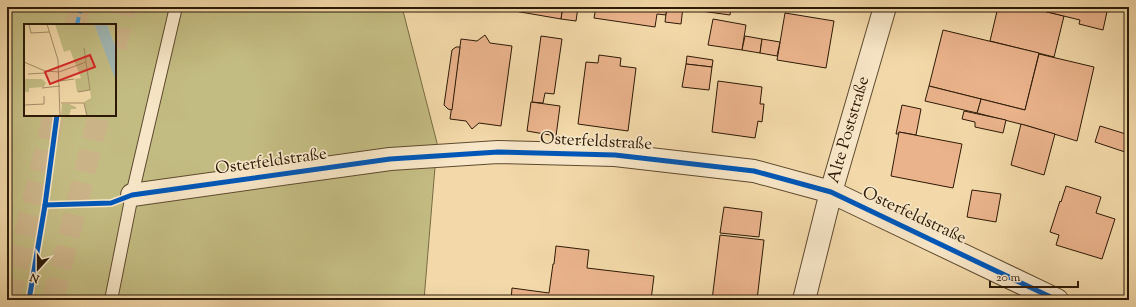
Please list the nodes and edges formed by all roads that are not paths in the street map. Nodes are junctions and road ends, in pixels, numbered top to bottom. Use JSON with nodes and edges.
{"nodes":[{"id":1,"x":176,"y":7,"type":"edge"},
{"id":2,"x":885,"y":7,"type":"edge"},
{"id":3,"x":831,"y":192,"type":"junction"},
{"id":4,"x":132,"y":195,"type":"junction"},
{"id":5,"x":111,"y":300,"type":"edge"},
{"id":6,"x":804,"y":300,"type":"edge"},
{"id":7,"x":1057,"y":300,"type":"edge"}],
"edges":[{"from":1,"to":4,"type":"lane"},
{"from":2,"to":3,"type":"street","name":"Alte Poststraße"},
{"from":3,"to":4,"type":"street","name":"Osterfeldstraße"},
{"from":3,"to":6,"type":"street","name":"Alte Poststraße"},
{"from":3,"to":7,"type":"street","name":"Osterfeldstraße"},
{"from":4,"to":5,"type":"lane"}]}
